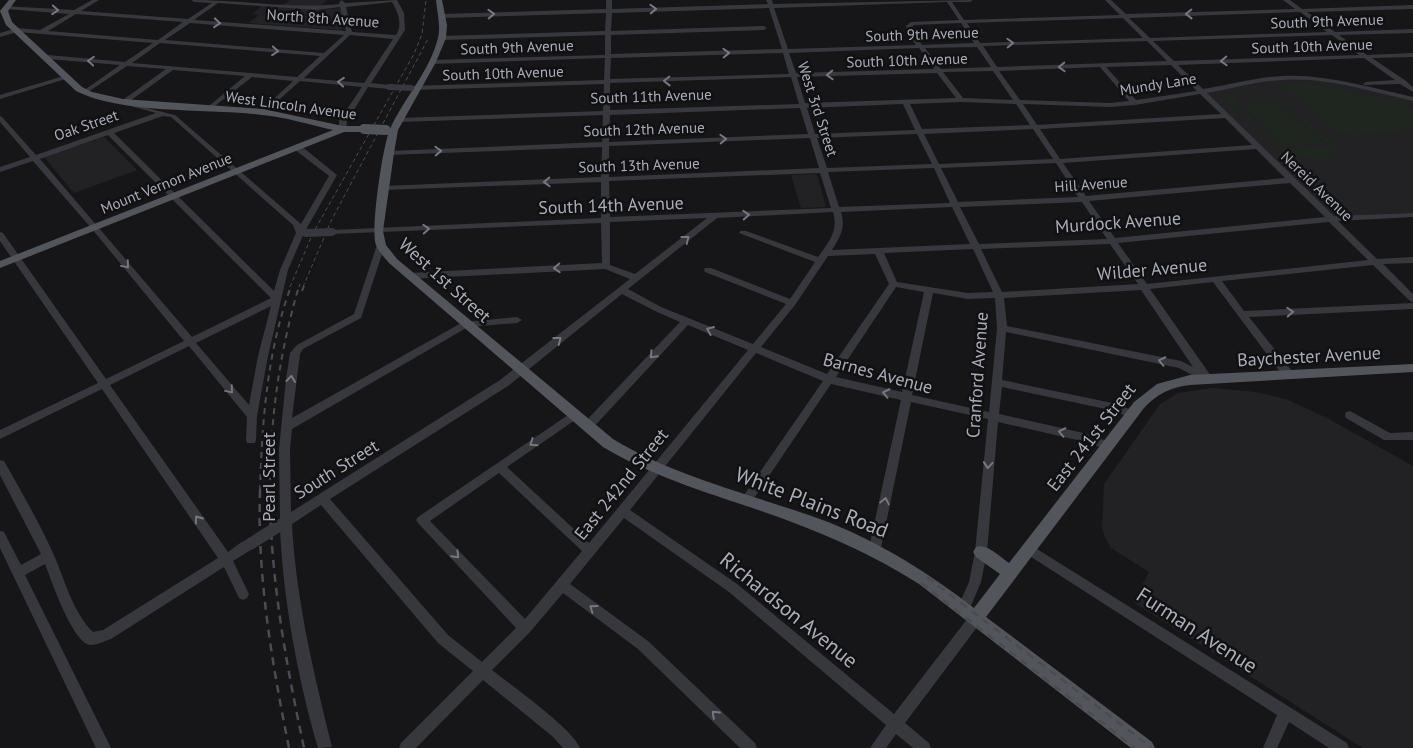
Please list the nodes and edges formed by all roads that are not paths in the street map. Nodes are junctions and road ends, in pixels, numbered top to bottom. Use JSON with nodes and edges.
{"nodes":[{"id":1,"x":13,"y":0,"type":"edge"},
{"id":2,"x":96,"y":0,"type":"edge"},
{"id":3,"x":194,"y":0,"type":"edge"},
{"id":4,"x":330,"y":0,"type":"edge"},
{"id":5,"x":394,"y":0,"type":"edge"},
{"id":6,"x":439,"y":0,"type":"edge"},
{"id":7,"x":609,"y":0,"type":"edge"},
{"id":8,"x":949,"y":0,"type":"edge"},
{"id":9,"x":970,"y":0,"type":"edge"},
{"id":10,"x":1108,"y":0,"type":"edge"},
{"id":11,"x":1286,"y":0,"type":"edge"},
{"id":12,"x":217,"y":1,"type":"edge"},
{"id":13,"x":342,"y":3,"type":"edge"},
{"id":14,"x":770,"y":3,"type":"edge"},
{"id":15,"x":6,"y":7,"type":"junction"},
{"id":16,"x":1413,"y":7,"type":"edge"},
{"id":17,"x":316,"y":8,"type":"junction"},
{"id":18,"x":76,"y":11,"type":"junction"},
{"id":19,"x":609,"y":11,"type":"junction"},
{"id":20,"x":1301,"y":11,"type":"junction"},
{"id":21,"x":442,"y":16,"type":"junction"},
{"id":22,"x":1124,"y":16,"type":"junction"},
{"id":23,"x":189,"y":20,"type":"junction"},
{"id":24,"x":964,"y":21,"type":"junction"},
{"id":25,"x":764,"y":28,"type":"dead end"},
{"id":26,"x":17,"y":30,"type":"junction"},
{"id":27,"x":1413,"y":31,"type":"edge"},
{"id":28,"x":40,"y":32,"type":"junction"},
{"id":29,"x":1332,"y":32,"type":"junction"},
{"id":30,"x":349,"y":33,"type":"junction"},
{"id":31,"x":609,"y":33,"type":"junction"},
{"id":32,"x":0,"y":35,"type":"edge"},
{"id":33,"x":398,"y":36,"type":"junction"},
{"id":34,"x":442,"y":38,"type":"junction"},
{"id":35,"x":1148,"y":39,"type":"junction"},
{"id":36,"x":27,"y":40,"type":"junction"},
{"id":37,"x":159,"y":41,"type":"junction"},
{"id":38,"x":980,"y":44,"type":"junction"},
{"id":39,"x":920,"y":46,"type":"junction"},
{"id":40,"x":785,"y":51,"type":"junction"},
{"id":41,"x":326,"y":55,"type":"junction"},
{"id":42,"x":1413,"y":55,"type":"edge"},
{"id":43,"x":48,"y":57,"type":"junction"},
{"id":44,"x":608,"y":57,"type":"junction"},
{"id":45,"x":1366,"y":57,"type":"junction"},
{"id":46,"x":432,"y":62,"type":"junction"},
{"id":47,"x":1173,"y":63,"type":"junction"},
{"id":48,"x":125,"y":64,"type":"junction"},
{"id":49,"x":1102,"y":66,"type":"junction"},
{"id":50,"x":172,"y":68,"type":"junction"},
{"id":51,"x":997,"y":70,"type":"junction"},
{"id":52,"x":939,"y":71,"type":"junction"},
{"id":53,"x":250,"y":74,"type":"junction"},
{"id":54,"x":66,"y":77,"type":"junction"},
{"id":55,"x":792,"y":77,"type":"junction"},
{"id":56,"x":300,"y":79,"type":"junction"},
{"id":57,"x":608,"y":82,"type":"junction"},
{"id":58,"x":1402,"y":82,"type":"junction"},
{"id":59,"x":1413,"y":82,"type":"edge"},
{"id":60,"x":367,"y":84,"type":"junction"},
{"id":61,"x":1350,"y":85,"type":"junction"},
{"id":62,"x":414,"y":89,"type":"junction"},
{"id":63,"x":1413,"y":90,"type":"edge"},
{"id":64,"x":84,"y":92,"type":"junction"},
{"id":65,"x":1201,"y":92,"type":"junction"},
{"id":66,"x":0,"y":97,"type":"edge"},
{"id":67,"x":1413,"y":99,"type":"edge"},
{"id":68,"x":961,"y":100,"type":"junction"},
{"id":69,"x":905,"y":101,"type":"junction"},
{"id":70,"x":123,"y":102,"type":"junction"},
{"id":71,"x":1017,"y":102,"type":"junction"},
{"id":72,"x":1135,"y":103,"type":"junction"},
{"id":73,"x":802,"y":104,"type":"junction"},
{"id":74,"x":181,"y":106,"type":"junction"},
{"id":75,"x":211,"y":107,"type":"junction"},
{"id":76,"x":607,"y":111,"type":"junction"},
{"id":77,"x":165,"y":112,"type":"junction"},
{"id":78,"x":263,"y":112,"type":"junction"},
{"id":79,"x":1226,"y":116,"type":"junction"},
{"id":80,"x":0,"y":118,"type":"edge"},
{"id":81,"x":393,"y":126,"type":"junction"},
{"id":82,"x":1035,"y":127,"type":"junction"},
{"id":83,"x":343,"y":128,"type":"junction"},
{"id":84,"x":109,"y":132,"type":"junction"},
{"id":85,"x":919,"y":132,"type":"junction"},
{"id":86,"x":812,"y":136,"type":"junction"},
{"id":87,"x":607,"y":144,"type":"junction"},
{"id":88,"x":297,"y":147,"type":"junction"},
{"id":89,"x":1257,"y":147,"type":"junction"},
{"id":90,"x":390,"y":153,"type":"junction"},
{"id":91,"x":34,"y":158,"type":"junction"},
{"id":92,"x":1058,"y":161,"type":"junction"},
{"id":93,"x":936,"y":166,"type":"junction"},
{"id":94,"x":0,"y":170,"type":"edge"},
{"id":95,"x":237,"y":171,"type":"junction"},
{"id":96,"x":823,"y":171,"type":"junction"},
{"id":97,"x":605,"y":180,"type":"junction"},
{"id":98,"x":1292,"y":180,"type":"junction"},
{"id":99,"x":384,"y":188,"type":"junction"},
{"id":100,"x":172,"y":197,"type":"junction"},
{"id":101,"x":1085,"y":199,"type":"junction"},
{"id":102,"x":955,"y":205,"type":"junction"},
{"id":103,"x":891,"y":208,"type":"joint"},
{"id":104,"x":836,"y":211,"type":"junction"},
{"id":105,"x":1413,"y":215,"type":"edge"},
{"id":106,"x":712,"y":217,"type":"junction"},
{"id":107,"x":1331,"y":219,"type":"junction"},
{"id":108,"x":605,"y":220,"type":"junction"},
{"id":109,"x":840,"y":226,"type":"joint"},
{"id":110,"x":95,"y":228,"type":"junction"},
{"id":111,"x":378,"y":231,"type":"junction"},
{"id":112,"x":303,"y":233,"type":"junction"},
{"id":113,"x":743,"y":233,"type":"dead end"},
{"id":114,"x":0,"y":235,"type":"edge"},
{"id":115,"x":1112,"y":241,"type":"junction"},
{"id":116,"x":381,"y":245,"type":"junction"},
{"id":117,"x":976,"y":247,"type":"junction"},
{"id":118,"x":879,"y":252,"type":"junction"},
{"id":119,"x":823,"y":257,"type":"junction"},
{"id":120,"x":17,"y":258,"type":"junction"},
{"id":121,"x":1413,"y":260,"type":"edge"},
{"id":122,"x":1375,"y":262,"type":"junction"},
{"id":123,"x":0,"y":265,"type":"edge"},
{"id":124,"x":606,"y":266,"type":"junction"},
{"id":125,"x":708,"y":270,"type":"dead end"},
{"id":126,"x":409,"y":276,"type":"junction"},
{"id":127,"x":636,"y":278,"type":"junction"},
{"id":128,"x":1215,"y":280,"type":"junction"},
{"id":129,"x":894,"y":284,"type":"junction"},
{"id":130,"x":1144,"y":287,"type":"junction"},
{"id":131,"x":622,"y":290,"type":"junction"},
{"id":132,"x":929,"y":290,"type":"junction"},
{"id":133,"x":999,"y":295,"type":"junction"},
{"id":134,"x":277,"y":299,"type":"junction"},
{"id":135,"x":1413,"y":300,"type":"edge"},
{"id":136,"x":792,"y":303,"type":"junction"},
{"id":137,"x":1413,"y":306,"type":"edge"},
{"id":138,"x":1242,"y":314,"type":"junction"},
{"id":139,"x":517,"y":320,"type":"dead end"},
{"id":140,"x":687,"y":320,"type":"junction"},
{"id":141,"x":466,"y":324,"type":"junction"},
{"id":142,"x":1002,"y":328,"type":"junction"},
{"id":143,"x":190,"y":342,"type":"junction"},
{"id":144,"x":755,"y":348,"type":"junction"},
{"id":145,"x":1413,"y":368,"type":"edge"},
{"id":146,"x":520,"y":370,"type":"junction"},
{"id":147,"x":1288,"y":374,"type":"junction"},
{"id":148,"x":1207,"y":379,"type":"junction"},
{"id":149,"x":830,"y":380,"type":"junction"},
{"id":150,"x":996,"y":382,"type":"junction"},
{"id":151,"x":104,"y":384,"type":"junction"},
{"id":152,"x":546,"y":392,"type":"joint"},
{"id":153,"x":907,"y":398,"type":"junction"},
{"id":154,"x":574,"y":415,"type":"junction"},
{"id":155,"x":1132,"y":415,"type":"junction"},
{"id":156,"x":252,"y":416,"type":"junction"},
{"id":157,"x":1350,"y":416,"type":"dead end"},
{"id":158,"x":992,"y":417,"type":"junction"},
{"id":159,"x":587,"y":426,"type":"junction"},
{"id":160,"x":286,"y":427,"type":"junction"},
{"id":161,"x":0,"y":435,"type":"edge"},
{"id":162,"x":1413,"y":436,"type":"edge"},
{"id":163,"x":251,"y":440,"type":"dead end"},
{"id":164,"x":1108,"y":446,"type":"junction"},
{"id":165,"x":0,"y":464,"type":"edge"},
{"id":166,"x":499,"y":466,"type":"junction"},
{"id":167,"x":656,"y":469,"type":"junction"},
{"id":168,"x":323,"y":498,"type":"junction"},
{"id":169,"x":746,"y":500,"type":"junction"},
{"id":170,"x":622,"y":510,"type":"junction"},
{"id":171,"x":284,"y":523,"type":"junction"},
{"id":172,"x":0,"y":536,"type":"edge"},
{"id":173,"x":875,"y":548,"type":"junction"},
{"id":174,"x":1029,"y":549,"type":"junction"},
{"id":175,"x":589,"y":550,"type":"junction"},
{"id":176,"x":981,"y":552,"type":"junction"},
{"id":177,"x":48,"y":556,"type":"junction"},
{"id":178,"x":226,"y":559,"type":"junction"},
{"id":179,"x":18,"y":573,"type":"junction"},
{"id":180,"x":1011,"y":573,"type":"junction"},
{"id":181,"x":562,"y":584,"type":"junction"},
{"id":182,"x":242,"y":594,"type":"dead end"},
{"id":183,"x":969,"y":614,"type":"junction"},
{"id":184,"x":525,"y":628,"type":"junction"},
{"id":185,"x":482,"y":671,"type":"junction"},
{"id":186,"x":1286,"y":712,"type":"junction"},
{"id":187,"x":895,"y":724,"type":"junction"},
{"id":188,"x":325,"y":746,"type":"dead end"},
{"id":189,"x":104,"y":748,"type":"edge"},
{"id":190,"x":406,"y":748,"type":"edge"},
{"id":191,"x":573,"y":748,"type":"edge"},
{"id":192,"x":750,"y":748,"type":"edge"},
{"id":193,"x":877,"y":748,"type":"edge"},
{"id":194,"x":924,"y":748,"type":"edge"},
{"id":195,"x":1146,"y":748,"type":"edge"},
{"id":196,"x":1270,"y":748,"type":"edge"},
{"id":197,"x":1342,"y":748,"type":"edge"}],
"edges":[{"from":1,"to":15,"type":"main road"},
{"from":2,"to":18,"type":"street"},
{"from":3,"to":12,"type":"street"},
{"from":4,"to":17,"type":"street"},
{"from":5,"to":13,"type":"street"},
{"from":5,"to":33,"type":"street"},
{"from":6,"to":21,"type":"main road","name":"West 1st Street"},
{"from":7,"to":19,"type":"street"},
{"from":8,"to":9,"type":"street"},
{"from":8,"to":14,"type":"street"},
{"from":8,"to":24,"type":"street"},
{"from":10,"to":22,"type":"street","name":"Nereid Avenue"},
{"from":11,"to":20,"type":"street"},
{"from":12,"to":17,"type":"street"},
{"from":12,"to":23,"type":"street"},
{"from":13,"to":17,"type":"street"},
{"from":13,"to":30,"type":"street"},
{"from":19,"to":14,"type":"street","one_way":true},
{"from":14,"to":40,"type":"street","name":"West 3rd Street"},
{"from":15,"to":18,"type":"street","name":"North 8th Avenue","one_way":true},
{"from":15,"to":26,"type":"main road","name":"West Lincoln Avenue"},
{"from":16,"to":20,"type":"street"},
{"from":18,"to":23,"type":"street","name":"North 8th Avenue"},
{"from":18,"to":28,"type":"street"},
{"from":21,"to":19,"type":"street","one_way":true},
{"from":19,"to":31,"type":"street"},
{"from":20,"to":22,"type":"street","one_way":true},
{"from":20,"to":29,"type":"street"},
{"from":21,"to":34,"type":"main road","name":"West 1st Street"},
{"from":22,"to":24,"type":"street"},
{"from":22,"to":35,"type":"street","name":"Nereid Avenue"},
{"from":23,"to":30,"type":"street","name":"North 8th Avenue","one_way":true},
{"from":23,"to":37,"type":"street"},
{"from":24,"to":38,"type":"street"},
{"from":24,"to":39,"type":"street"},
{"from":25,"to":31,"type":"street"},
{"from":26,"to":28,"type":"street"},
{"from":26,"to":32,"type":"street"},
{"from":26,"to":36,"type":"main road","name":"West Lincoln Avenue"},
{"from":27,"to":29,"type":"street","name":"South 9th Avenue"},
{"from":28,"to":36,"type":"street"},
{"from":28,"to":37,"type":"street"},
{"from":29,"to":35,"type":"street","name":"South 9th Avenue"},
{"from":29,"to":45,"type":"street"},
{"from":30,"to":33,"type":"street","name":"North 8th Avenue"},
{"from":30,"to":41,"type":"street"},
{"from":31,"to":34,"type":"street"},
{"from":31,"to":44,"type":"street"},
{"from":33,"to":60,"type":"street"},
{"from":34,"to":46,"type":"main road","name":"West 1st Street"},
{"from":38,"to":35,"type":"street","name":"South 9th Avenue","one_way":true},
{"from":35,"to":47,"type":"street","name":"Nereid Avenue"},
{"from":36,"to":43,"type":"main road","name":"West Lincoln Avenue"},
{"from":37,"to":41,"type":"street","one_way":true},
{"from":37,"to":48,"type":"street"},
{"from":38,"to":39,"type":"street","name":"South 9th Avenue"},
{"from":38,"to":51,"type":"street"},
{"from":39,"to":40,"type":"street","name":"South 9th Avenue"},
{"from":39,"to":52,"type":"street"},
{"from":44,"to":40,"type":"street","name":"South 9th Avenue","one_way":true},
{"from":40,"to":55,"type":"street","name":"West 3rd Street"},
{"from":41,"to":56,"type":"street"},
{"from":42,"to":45,"type":"street","name":"South 10th Avenue"},
{"from":48,"to":43,"type":"street","name":"South 10th Avenue","one_way":true},
{"from":43,"to":54,"type":"main road","name":"West Lincoln Avenue"},
{"from":44,"to":46,"type":"street","name":"South 9th Avenue"},
{"from":44,"to":57,"type":"street"},
{"from":45,"to":47,"type":"street","name":"South 10th Avenue","one_way":true},
{"from":45,"to":58,"type":"street"},
{"from":46,"to":62,"type":"main road","name":"West 1st Street"},
{"from":47,"to":49,"type":"street","name":"South 10th Avenue"},
{"from":47,"to":65,"type":"street","name":"Nereid Avenue"},
{"from":48,"to":50,"type":"street","name":"South 10th Avenue"},
{"from":48,"to":64,"type":"street"},
{"from":49,"to":51,"type":"street","name":"South 10th Avenue","one_way":true},
{"from":49,"to":72,"type":"street"},
{"from":50,"to":53,"type":"street","name":"South 10th Avenue"},
{"from":50,"to":70,"type":"street"},
{"from":51,"to":52,"type":"street","name":"South 10th Avenue"},
{"from":51,"to":71,"type":"street"},
{"from":52,"to":55,"type":"street","name":"South 10th Avenue","one_way":true},
{"from":52,"to":68,"type":"street"},
{"from":53,"to":56,"type":"street","name":"South 10th Avenue"},
{"from":53,"to":75,"type":"street"},
{"from":54,"to":64,"type":"main road","name":"West Lincoln Avenue"},
{"from":54,"to":66,"type":"street"},
{"from":55,"to":57,"type":"street","name":"South 10th Avenue","one_way":true},
{"from":55,"to":73,"type":"street","name":"West 3rd Street"},
{"from":60,"to":56,"type":"street","name":"South 10th Avenue","one_way":true},
{"from":56,"to":78,"type":"street"},
{"from":57,"to":62,"type":"street","name":"South 10th Avenue"},
{"from":57,"to":76,"type":"street"},
{"from":58,"to":59,"type":"street"},
{"from":58,"to":61,"type":"street"},
{"from":58,"to":63,"type":"street"},
{"from":60,"to":62,"type":"street","name":"South 10th Avenue","bridge":true},
{"from":60,"to":83,"type":"street"},
{"from":61,"to":65,"type":"street","name":"Mundy Lane"},
{"from":61,"to":67,"type":"street","name":"Mundy Lane"},
{"from":62,"to":81,"type":"main road","name":"West 1st Street"},
{"from":64,"to":70,"type":"main road","name":"West Lincoln Avenue"},
{"from":65,"to":72,"type":"street","name":"Mundy Lane"},
{"from":65,"to":79,"type":"street","name":"Nereid Avenue"},
{"from":68,"to":69,"type":"street","name":"Mundy Lane"},
{"from":68,"to":71,"type":"street","name":"Mundy Lane"},
{"from":69,"to":73,"type":"street","name":"South 11th Avenue"},
{"from":69,"to":85,"type":"street","name":"Cranford Avenue"},
{"from":70,"to":74,"type":"main road","name":"West Lincoln Avenue"},
{"from":70,"to":77,"type":"street","name":"West Lincoln Avenue"},
{"from":71,"to":72,"type":"street","name":"Mundy Lane"},
{"from":71,"to":82,"type":"street"},
{"from":73,"to":76,"type":"street","name":"South 11th Avenue"},
{"from":73,"to":86,"type":"street","name":"West 3rd Street"},
{"from":74,"to":75,"type":"main road","name":"West Lincoln Avenue"},
{"from":74,"to":77,"type":"street","name":"Oak Street"},
{"from":75,"to":78,"type":"main road","name":"West Lincoln Avenue"},
{"from":76,"to":81,"type":"street","name":"South 11th Avenue"},
{"from":76,"to":87,"type":"street"},
{"from":77,"to":84,"type":"street","name":"Oak Street"},
{"from":77,"to":95,"type":"street"},
{"from":78,"to":83,"type":"main road","name":"West Lincoln Avenue"},
{"from":79,"to":82,"type":"street","name":"South 12th Avenue"},
{"from":79,"to":89,"type":"street","name":"Nereid Avenue"},
{"from":80,"to":91,"type":"street"},
{"from":81,"to":83,"type":"main road","name":"West Lincoln Avenue","bridge":true},
{"from":81,"to":90,"type":"main road","name":"West 1st Street"},
{"from":82,"to":85,"type":"street","name":"South 12th Avenue"},
{"from":82,"to":92,"type":"street"},
{"from":83,"to":88,"type":"main road","name":"Mount Vernon Avenue"},
{"from":84,"to":91,"type":"street","name":"Oak Street"},
{"from":84,"to":100,"type":"street"},
{"from":85,"to":86,"type":"street","name":"South 12th Avenue"},
{"from":85,"to":93,"type":"street","name":"Cranford Avenue"},
{"from":87,"to":86,"type":"street","name":"South 12th Avenue","one_way":true},
{"from":86,"to":96,"type":"street","name":"West 3rd Street"},
{"from":90,"to":87,"type":"street","name":"South 12th Avenue","one_way":true},
{"from":87,"to":97,"type":"street"},
{"from":88,"to":95,"type":"main road","name":"Mount Vernon Avenue"},
{"from":88,"to":112,"type":"street"},
{"from":89,"to":92,"type":"street","name":"South 13th Avenue"},
{"from":89,"to":98,"type":"street","name":"Nereid Avenue"},
{"from":90,"to":99,"type":"main road","name":"West 1st Street"},
{"from":91,"to":94,"type":"street","name":"Oak Street"},
{"from":91,"to":110,"type":"street"},
{"from":92,"to":93,"type":"street","name":"South 13th Avenue"},
{"from":92,"to":101,"type":"street"},
{"from":93,"to":96,"type":"street","name":"South 13th Avenue"},
{"from":93,"to":102,"type":"street","name":"Cranford Avenue"},
{"from":95,"to":100,"type":"main road","name":"Mount Vernon Avenue"},
{"from":95,"to":112,"type":"street"},
{"from":96,"to":97,"type":"street","name":"South 13th Avenue"},
{"from":96,"to":104,"type":"street","name":"West 3rd Street"},
{"from":97,"to":99,"type":"street","name":"South 13th Avenue","one_way":true},
{"from":97,"to":108,"type":"street"},
{"from":98,"to":101,"type":"street","name":"Hill Avenue"},
{"from":98,"to":107,"type":"street","name":"Nereid Avenue"},
{"from":99,"to":111,"type":"main road","name":"West 1st Street"},
{"from":100,"to":110,"type":"main road","name":"Mount Vernon Avenue"},
{"from":100,"to":134,"type":"street"},
{"from":101,"to":102,"type":"street","name":"Hill Avenue"},
{"from":101,"to":115,"type":"street"},
{"from":102,"to":103,"type":"street","name":"Hill Avenue"},
{"from":102,"to":117,"type":"street","name":"Cranford Avenue"},
{"from":103,"to":104,"type":"street","name":"South 14th Avenue"},
{"from":106,"to":104,"type":"street","name":"South 14th Avenue","one_way":true},
{"from":104,"to":109,"type":"street","name":"West 3rd Street"},
{"from":105,"to":107,"type":"street","name":"Murdock Avenue"},
{"from":106,"to":108,"type":"street","name":"South 14th Avenue"},
{"from":127,"to":106,"type":"street","name":"South Street","one_way":true},
{"from":107,"to":115,"type":"street","name":"Murdock Avenue"},
{"from":107,"to":122,"type":"street","name":"Nereid Avenue"},
{"from":111,"to":108,"type":"street","name":"South 14th Avenue","one_way":true},
{"from":108,"to":124,"type":"street"},
{"from":109,"to":119,"type":"street","name":"East 242nd Street"},
{"from":110,"to":120,"type":"main road","name":"Mount Vernon Avenue"},
{"from":110,"to":143,"type":"street","one_way":true},
{"from":111,"to":112,"type":"street","name":"South 14th Avenue","bridge":true},
{"from":111,"to":116,"type":"main road","name":"West 1st Street"},
{"from":112,"to":134,"type":"street"},
{"from":113,"to":119,"type":"street","name":"Murdock Avenue"},
{"from":114,"to":120,"type":"street"},
{"from":115,"to":117,"type":"street","name":"Murdock Avenue"},
{"from":115,"to":130,"type":"street"},
{"from":116,"to":126,"type":"main road","name":"West 1st Street"},
{"from":160,"to":116,"type":"street","name":"Pearl Street","one_way":true},
{"from":117,"to":118,"type":"street","name":"Murdock Avenue"},
{"from":117,"to":133,"type":"street","name":"Cranford Avenue"},
{"from":118,"to":119,"type":"street","name":"Murdock Avenue"},
{"from":118,"to":129,"type":"street"},
{"from":119,"to":136,"type":"street","name":"East 242nd Street"},
{"from":120,"to":123,"type":"main road","name":"Mount Vernon Avenue"},
{"from":120,"to":151,"type":"street"},
{"from":121,"to":122,"type":"street","name":"Wilder Avenue"},
{"from":122,"to":128,"type":"street","name":"Wilder Avenue"},
{"from":122,"to":135,"type":"street","name":"Nereid Avenue"},
{"from":124,"to":126,"type":"street","one_way":true},
{"from":124,"to":127,"type":"street"},
{"from":125,"to":136,"type":"street"},
{"from":126,"to":141,"type":"main road","name":"West 1st Street"},
{"from":127,"to":131,"type":"street","name":"South Street"},
{"from":128,"to":130,"type":"street","name":"Wilder Avenue"},
{"from":128,"to":138,"type":"street"},
{"from":129,"to":132,"type":"street","name":"Wilder Avenue"},
{"from":129,"to":149,"type":"street"},
{"from":130,"to":133,"type":"street","name":"Wilder Avenue"},
{"from":130,"to":148,"type":"street"},
{"from":131,"to":140,"type":"street","name":"Barnes Avenue"},
{"from":146,"to":131,"type":"street","name":"South Street","one_way":true},
{"from":132,"to":133,"type":"street","name":"Wilder Avenue"},
{"from":132,"to":153,"type":"street"},
{"from":133,"to":142,"type":"street","name":"Cranford Avenue"},
{"from":134,"to":143,"type":"street"},
{"from":134,"to":156,"type":"street"},
{"from":136,"to":144,"type":"street","name":"East 242nd Street"},
{"from":138,"to":137,"type":"street","one_way":true},
{"from":138,"to":147,"type":"street"},
{"from":139,"to":141,"type":"street"},
{"from":144,"to":140,"type":"street","name":"Barnes Avenue","one_way":true},
{"from":140,"to":159,"type":"street","one_way":true},
{"from":141,"to":146,"type":"main road","name":"West 1st Street"},
{"from":141,"to":160,"type":"street"},
{"from":148,"to":142,"type":"street","one_way":true},
{"from":142,"to":150,"type":"street","name":"Cranford Avenue"},
{"from":143,"to":151,"type":"street"},
{"from":143,"to":156,"type":"street","one_way":true},
{"from":144,"to":149,"type":"street","name":"Barnes Avenue"},
{"from":144,"to":167,"type":"street","name":"East 242nd Street"},
{"from":145,"to":147,"type":"main road","name":"Baychester Avenue"},
{"from":146,"to":152,"type":"main road","name":"West 1st Street"},
{"from":146,"to":168,"type":"street","name":"South Street"},
{"from":147,"to":148,"type":"main road","name":"Baychester Avenue"},
{"from":148,"to":155,"type":"main road","name":"East 241st Street"},
{"from":153,"to":149,"type":"street","name":"Barnes Avenue","one_way":true},
{"from":149,"to":169,"type":"street"},
{"from":150,"to":155,"type":"street"},
{"from":150,"to":158,"type":"street","name":"Cranford Avenue"},
{"from":151,"to":161,"type":"street"},
{"from":178,"to":151,"type":"street","one_way":true},
{"from":152,"to":154,"type":"main road","name":"White Plains Road"},
{"from":153,"to":158,"type":"street","name":"Barnes Avenue"},
{"from":173,"to":153,"type":"street","one_way":true},
{"from":154,"to":159,"type":"main road","name":"White Plains Road"},
{"from":154,"to":166,"type":"street","one_way":true},
{"from":155,"to":164,"type":"main road","name":"East 241st Street"},
{"from":156,"to":163,"type":"street"},
{"from":157,"to":162,"type":"street"},
{"from":164,"to":158,"type":"street","name":"Barnes Avenue","one_way":true},
{"from":158,"to":176,"type":"street","name":"Cranford Avenue","one_way":true},
{"from":159,"to":167,"type":"main road","name":"White Plains Road"},
{"from":160,"to":171,"type":"street","name":"Pearl Street"},
{"from":164,"to":174,"type":"main road","name":"East 241st Street"},
{"from":165,"to":177,"type":"street"},
{"from":166,"to":175,"type":"street"},
{"from":166,"to":184,"type":"street","one_way":true},
{"from":167,"to":169,"type":"main road","name":"White Plains Road"},
{"from":167,"to":170,"type":"street","name":"East 242nd Street"},
{"from":168,"to":171,"type":"street","name":"South Street"},
{"from":168,"to":185,"type":"street"},
{"from":169,"to":173,"type":"main road","name":"White Plains Road"},
{"from":170,"to":175,"type":"street","name":"East 242nd Street"},
{"from":170,"to":187,"type":"street","name":"Richardson Avenue"},
{"from":171,"to":178,"type":"street","name":"South Street","bridge":true},
{"from":171,"to":188,"type":"street","name":"Pearl Street"},
{"from":172,"to":179,"type":"street"},
{"from":173,"to":183,"type":"main road","name":"White Plains Road"},
{"from":174,"to":180,"type":"main road","name":"East 241st Street"},
{"from":174,"to":186,"type":"street","name":"Furman Avenue"},
{"from":175,"to":181,"type":"street","name":"East 242nd Street"},
{"from":176,"to":180,"type":"main road"},
{"from":176,"to":183,"type":"street","name":"Cranford Avenue"},
{"from":177,"to":178,"type":"street","name":"South Street"},
{"from":177,"to":179,"type":"street"},
{"from":178,"to":182,"type":"street"},
{"from":179,"to":189,"type":"street"},
{"from":180,"to":183,"type":"main road","name":"East 241st Street"},
{"from":181,"to":184,"type":"street","name":"East 242nd Street"},
{"from":192,"to":181,"type":"street","one_way":true},
{"from":183,"to":187,"type":"street","name":"East 241st Street"},
{"from":183,"to":195,"type":"main road","name":"White Plains Road"},
{"from":184,"to":185,"type":"street","name":"East 242nd Street"},
{"from":185,"to":190,"type":"street","name":"East 242nd Street"},
{"from":185,"to":191,"type":"street"},
{"from":186,"to":196,"type":"street"},
{"from":186,"to":197,"type":"street","name":"Furman Avenue"},
{"from":187,"to":193,"type":"street","name":"East 241st Street"},
{"from":187,"to":194,"type":"street","name":"Richardson Avenue"}]}
